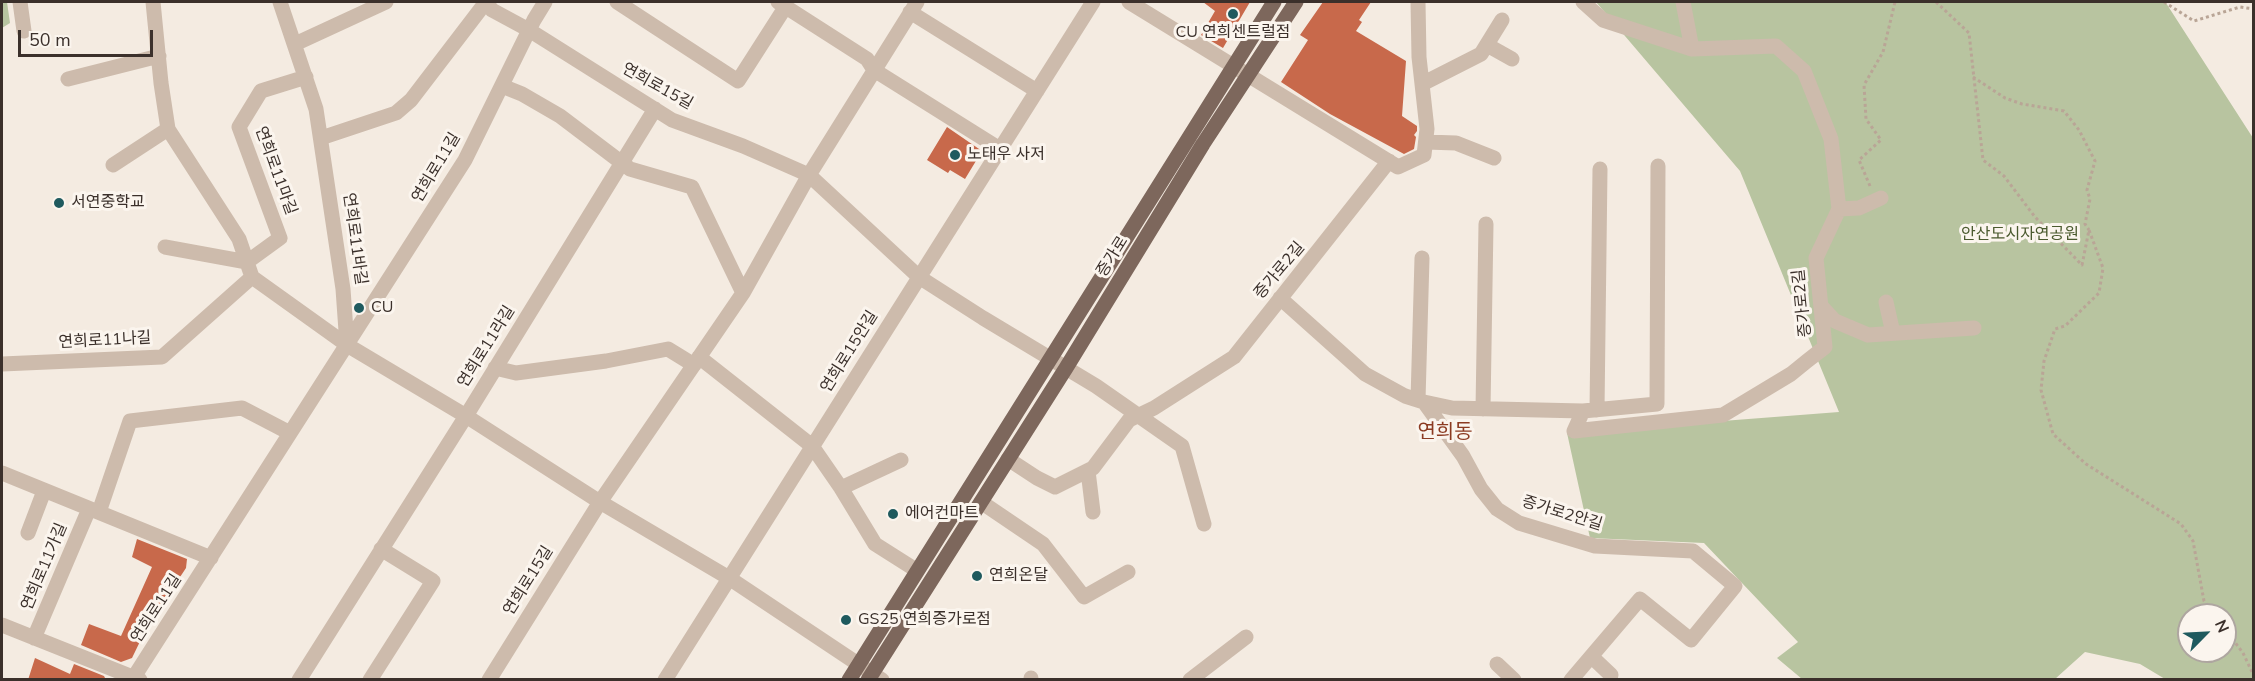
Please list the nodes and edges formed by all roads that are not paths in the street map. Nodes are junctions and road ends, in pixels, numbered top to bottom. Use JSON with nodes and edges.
{"nodes":[{"id":1,"x":20,"y":2,"type":"edge"},
{"id":2,"x":153,"y":2,"type":"edge"},
{"id":3,"x":280,"y":2,"type":"edge"},
{"id":4,"x":386,"y":2,"type":"edge"},
{"id":5,"x":486,"y":2,"type":"edge"},
{"id":6,"x":546,"y":2,"type":"edge"},
{"id":7,"x":617,"y":2,"type":"edge"},
{"id":8,"x":1093,"y":2,"type":"edge"},
{"id":9,"x":1129,"y":2,"type":"edge"},
{"id":10,"x":1274,"y":2,"type":"edge"},
{"id":11,"x":1296,"y":2,"type":"edge"},
{"id":12,"x":1418,"y":2,"type":"edge"},
{"id":13,"x":1583,"y":2,"type":"edge"},
{"id":14,"x":1683,"y":2,"type":"edge"},
{"id":15,"x":782,"y":4,"type":"edge"},
{"id":16,"x":913,"y":7,"type":"edge"},
{"id":17,"x":1502,"y":20,"type":"dead end"},
{"id":18,"x":529,"y":30,"type":"junction"},
{"id":19,"x":24,"y":31,"type":"dead end"},
{"id":20,"x":295,"y":44,"type":"junction"},
{"id":21,"x":1487,"y":45,"type":"junction"},
{"id":22,"x":1692,"y":49,"type":"junction"},
{"id":23,"x":159,"y":56,"type":"junction"},
{"id":24,"x":1512,"y":59,"type":"dead end"},
{"id":25,"x":1233,"y":66,"type":"junction"},
{"id":26,"x":874,"y":70,"type":"junction"},
{"id":27,"x":1248,"y":75,"type":"junction"},
{"id":28,"x":306,"y":77,"type":"junction"},
{"id":29,"x":68,"y":79,"type":"dead end"},
{"id":30,"x":1422,"y":84,"type":"junction"},
{"id":31,"x":501,"y":86,"type":"junction"},
{"id":32,"x":1037,"y":91,"type":"junction"},
{"id":33,"x":655,"y":109,"type":"junction"},
{"id":34,"x":168,"y":129,"type":"junction"},
{"id":35,"x":321,"y":138,"type":"junction"},
{"id":36,"x":1426,"y":142,"type":"junction"},
{"id":37,"x":1000,"y":149,"type":"junction"},
{"id":38,"x":1494,"y":158,"type":"dead end"},
{"id":39,"x":1389,"y":161,"type":"junction"},
{"id":40,"x":622,"y":162,"type":"junction"},
{"id":41,"x":113,"y":165,"type":"dead end"},
{"id":42,"x":1658,"y":166,"type":"dead end"},
{"id":43,"x":1600,"y":169,"type":"dead end"},
{"id":44,"x":809,"y":175,"type":"junction"},
{"id":45,"x":1879,"y":199,"type":"road end"},
{"id":46,"x":1839,"y":209,"type":"junction"},
{"id":47,"x":1486,"y":224,"type":"dead end"},
{"id":48,"x":165,"y":247,"type":"dead end"},
{"id":49,"x":1422,"y":258,"type":"dead end"},
{"id":50,"x":247,"y":262,"type":"junction"},
{"id":51,"x":252,"y":277,"type":"junction"},
{"id":52,"x":919,"y":277,"type":"junction"},
{"id":53,"x":743,"y":293,"type":"junction"},
{"id":54,"x":1280,"y":298,"type":"junction"},
{"id":55,"x":1886,"y":302,"type":"dead end"},
{"id":56,"x":1822,"y":307,"type":"junction"},
{"id":57,"x":1974,"y":328,"type":"dead end"},
{"id":58,"x":1893,"y":333,"type":"junction"},
{"id":59,"x":347,"y":345,"type":"junction"},
{"id":60,"x":1050,"y":359,"type":"junction"},
{"id":61,"x":696,"y":361,"type":"junction"},
{"id":62,"x":2,"y":364,"type":"edge"},
{"id":63,"x":495,"y":368,"type":"junction"},
{"id":64,"x":1066,"y":368,"type":"junction"},
{"id":65,"x":1421,"y":401,"type":"junction"},
{"id":66,"x":1483,"y":409,"type":"junction"},
{"id":67,"x":1590,"y":410,"type":"junction"},
{"id":68,"x":1138,"y":415,"type":"junction"},
{"id":69,"x":466,"y":416,"type":"junction"},
{"id":70,"x":290,"y":433,"type":"junction"},
{"id":71,"x":812,"y":446,"type":"junction"},
{"id":72,"x":1008,"y":459,"type":"junction"},
{"id":73,"x":901,"y":460,"type":"dead end"},
{"id":74,"x":1088,"y":471,"type":"junction"},
{"id":75,"x":2,"y":472,"type":"edge"},
{"id":76,"x":842,"y":488,"type":"junction"},
{"id":77,"x":44,"y":491,"type":"junction"},
{"id":78,"x":600,"y":502,"type":"junction"},
{"id":79,"x":981,"y":502,"type":"junction"},
{"id":80,"x":94,"y":511,"type":"junction"},
{"id":81,"x":1093,"y":512,"type":"dead end"},
{"id":82,"x":1204,"y":524,"type":"dead end"},
{"id":83,"x":28,"y":533,"type":"dead end"},
{"id":84,"x":381,"y":549,"type":"junction"},
{"id":85,"x":211,"y":558,"type":"junction"},
{"id":86,"x":916,"y":570,"type":"junction"},
{"id":87,"x":1128,"y":572,"type":"dead end"},
{"id":88,"x":729,"y":578,"type":"junction"},
{"id":89,"x":2,"y":625,"type":"edge"},
{"id":90,"x":34,"y":638,"type":"junction"},
{"id":91,"x":1246,"y":638,"type":"dead end"},
{"id":92,"x":1592,"y":657,"type":"junction"},
{"id":93,"x":1497,"y":664,"type":"dead end"},
{"id":94,"x":858,"y":665,"type":"junction"},
{"id":95,"x":1611,"y":675,"type":"dead end"},
{"id":96,"x":874,"y":677,"type":"edge"},
{"id":97,"x":135,"y":679,"type":"edge"},
{"id":98,"x":299,"y":680,"type":"edge"},
{"id":99,"x":370,"y":680,"type":"edge"},
{"id":100,"x":489,"y":680,"type":"edge"},
{"id":101,"x":665,"y":680,"type":"edge"},
{"id":102,"x":849,"y":680,"type":"edge"},
{"id":103,"x":1190,"y":680,"type":"edge"},
{"id":104,"x":1515,"y":680,"type":"edge"},
{"id":105,"x":1571,"y":680,"type":"edge"}],
"edges":[{"from":1,"to":19,"type":"street"},
{"from":2,"to":23,"type":"street"},
{"from":3,"to":20,"type":"street","name":"연희로11바길"},
{"from":4,"to":20,"type":"street"},
{"from":5,"to":18,"type":"street","name":"연희로15길"},
{"from":5,"to":35,"type":"street"},
{"from":6,"to":18,"type":"street","name":"연희로11길"},
{"from":7,"to":15,"type":"street"},
{"from":8,"to":32,"type":"street","name":"연희로15안길"},
{"from":9,"to":25,"type":"street"},
{"from":10,"to":25,"type":"main road","name":"증가로"},
{"from":11,"to":27,"type":"main road","name":"증가로"},
{"from":12,"to":30,"type":"street"},
{"from":13,"to":22,"type":"street"},
{"from":14,"to":22,"type":"street"},
{"from":15,"to":26,"type":"street"},
{"from":16,"to":26,"type":"street","name":"연희로15길"},
{"from":16,"to":32,"type":"street"},
{"from":17,"to":21,"type":"street"},
{"from":18,"to":31,"type":"street","name":"연희로11길"},
{"from":18,"to":33,"type":"street","name":"연희로15길"},
{"from":20,"to":28,"type":"street","name":"연희로11바길"},
{"from":21,"to":24,"type":"street"},
{"from":21,"to":30,"type":"street"},
{"from":22,"to":46,"type":"street"},
{"from":23,"to":29,"type":"street"},
{"from":23,"to":34,"type":"street"},
{"from":25,"to":27,"type":"street"},
{"from":25,"to":60,"type":"main road","name":"증가로"},
{"from":26,"to":37,"type":"street"},
{"from":26,"to":44,"type":"street","name":"연희로15길"},
{"from":27,"to":39,"type":"street"},
{"from":27,"to":64,"type":"main road","name":"증가로"},
{"from":28,"to":35,"type":"street","name":"연희로11바길"},
{"from":28,"to":50,"type":"street","name":"연희로11마길"},
{"from":30,"to":36,"type":"street"},
{"from":31,"to":40,"type":"street"},
{"from":31,"to":59,"type":"street","name":"연희로11길"},
{"from":32,"to":37,"type":"street","name":"연희로15안길"},
{"from":33,"to":40,"type":"street","name":"연희로11라길"},
{"from":33,"to":44,"type":"street","name":"연희로15길"},
{"from":34,"to":41,"type":"street"},
{"from":34,"to":50,"type":"street"},
{"from":35,"to":59,"type":"street","name":"연희로11바길"},
{"from":36,"to":38,"type":"street"},
{"from":36,"to":39,"type":"street"},
{"from":37,"to":52,"type":"street","name":"연희로15안길"},
{"from":39,"to":54,"type":"street","name":"증가로2길"},
{"from":40,"to":53,"type":"street"},
{"from":40,"to":63,"type":"street","name":"연희로11라길"},
{"from":42,"to":67,"type":"street"},
{"from":43,"to":67,"type":"street"},
{"from":44,"to":52,"type":"street"},
{"from":44,"to":53,"type":"street","name":"연희로15길"},
{"from":45,"to":46,"type":"street"},
{"from":46,"to":56,"type":"street","name":"증가로2길"},
{"from":47,"to":66,"type":"street"},
{"from":48,"to":50,"type":"street"},
{"from":49,"to":65,"type":"street"},
{"from":50,"to":51,"type":"street"},
{"from":51,"to":59,"type":"street"},
{"from":51,"to":62,"type":"street","name":"연희로11나길"},
{"from":52,"to":60,"type":"street"},
{"from":52,"to":71,"type":"street","name":"연희로15안길"},
{"from":53,"to":61,"type":"street","name":"연희로15길"},
{"from":54,"to":65,"type":"street"},
{"from":54,"to":68,"type":"street","name":"증가로2길"},
{"from":55,"to":58,"type":"street"},
{"from":56,"to":58,"type":"street"},
{"from":56,"to":67,"type":"street","name":"증가로2길"},
{"from":57,"to":58,"type":"street"},
{"from":59,"to":69,"type":"street"},
{"from":59,"to":70,"type":"street","name":"연희로11길"},
{"from":60,"to":64,"type":"street"},
{"from":60,"to":86,"type":"main road","name":"증가로"},
{"from":61,"to":63,"type":"street"},
{"from":61,"to":71,"type":"street"},
{"from":61,"to":78,"type":"street","name":"연희로15길"},
{"from":63,"to":69,"type":"street","name":"연희로11라길"},
{"from":64,"to":68,"type":"street"},
{"from":64,"to":72,"type":"main road","name":"증가로"},
{"from":65,"to":66,"type":"street"},
{"from":65,"to":92,"type":"street","name":"증가로2안길"},
{"from":66,"to":67,"type":"street"},
{"from":68,"to":74,"type":"street"},
{"from":68,"to":82,"type":"street"},
{"from":69,"to":78,"type":"street"},
{"from":69,"to":84,"type":"street","name":"연희로11라길"},
{"from":70,"to":80,"type":"street"},
{"from":70,"to":85,"type":"street","name":"연희로11길"},
{"from":71,"to":76,"type":"street"},
{"from":71,"to":88,"type":"street","name":"연희로15안길"},
{"from":72,"to":74,"type":"street"},
{"from":72,"to":79,"type":"main road","name":"증가로"},
{"from":73,"to":76,"type":"street"},
{"from":74,"to":81,"type":"street"},
{"from":75,"to":77,"type":"street"},
{"from":76,"to":86,"type":"street"},
{"from":77,"to":80,"type":"street"},
{"from":77,"to":83,"type":"street"},
{"from":78,"to":88,"type":"street"},
{"from":78,"to":100,"type":"street","name":"연희로15길"},
{"from":79,"to":87,"type":"street"},
{"from":79,"to":96,"type":"main road","name":"증가로"},
{"from":80,"to":85,"type":"street"},
{"from":80,"to":90,"type":"street","name":"연희로11가길"},
{"from":84,"to":98,"type":"street","name":"연희로11라길"},
{"from":84,"to":99,"type":"street"},
{"from":85,"to":97,"type":"street","name":"연희로11길"},
{"from":86,"to":94,"type":"main road","name":"증가로"},
{"from":88,"to":94,"type":"street"},
{"from":88,"to":101,"type":"street","name":"연희로15안길"},
{"from":89,"to":90,"type":"street","name":"연희로11가길"},
{"from":90,"to":97,"type":"street","name":"연희로11가길"},
{"from":91,"to":103,"type":"street"},
{"from":92,"to":95,"type":"street"},
{"from":92,"to":105,"type":"street"},
{"from":93,"to":104,"type":"street"},
{"from":94,"to":96,"type":"street"},
{"from":94,"to":102,"type":"main road","name":"증가로"}]}
